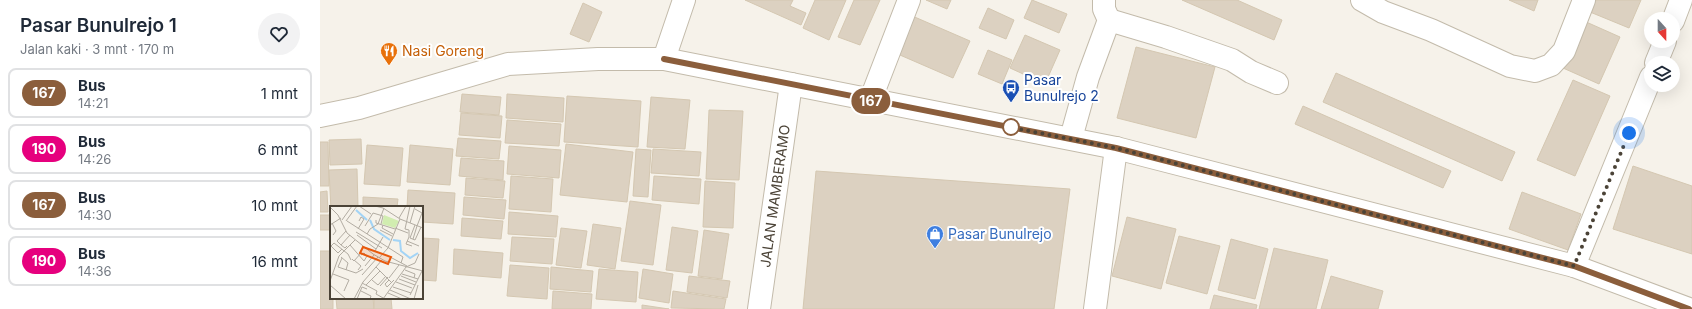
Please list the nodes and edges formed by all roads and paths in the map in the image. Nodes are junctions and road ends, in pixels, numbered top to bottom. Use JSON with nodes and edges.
{"nodes":[{"id":1,"x":684,"y":0,"type":"edge"},
{"id":2,"x":909,"y":0,"type":"edge"},
{"id":3,"x":1362,"y":0,"type":"edge"},
{"id":4,"x":1584,"y":0,"type":"edge"},
{"id":5,"x":1681,"y":0,"type":"edge"},
{"id":6,"x":1106,"y":10,"type":"edge"},
{"id":7,"x":1676,"y":12,"type":"edge"},
{"id":8,"x":664,"y":59,"type":"junction"},
{"id":9,"x":1277,"y":83,"type":"dead end"},
{"id":10,"x":790,"y":84,"type":"junction"},
{"id":11,"x":1645,"y":92,"type":"edge"},
{"id":12,"x":870,"y":100,"type":"junction"},
{"id":13,"x":320,"y":116,"type":"edge"},
{"id":14,"x":1071,"y":138,"type":"junction"},
{"id":15,"x":1116,"y":148,"type":"junction"},
{"id":16,"x":1574,"y":266,"type":"junction"},
{"id":17,"x":759,"y":309,"type":"edge"},
{"id":18,"x":1095,"y":309,"type":"edge"},
{"id":19,"x":1689,"y":309,"type":"edge"}],
"edges":[{"from":1,"to":8,"type":"street"},
{"from":2,"to":12,"type":"street"},
{"from":3,"to":4,"type":"street"},
{"from":5,"to":7,"type":"street"},
{"from":6,"to":9,"type":"street"},
{"from":6,"to":14,"type":"street"},
{"from":8,"to":10,"type":"street"},
{"from":8,"to":13,"type":"street"},
{"from":10,"to":12,"type":"street"},
{"from":10,"to":17,"type":"street","name":"JALAN MAMBERAMO"},
{"from":11,"to":16,"type":"street"},
{"from":12,"to":14,"type":"street"},
{"from":14,"to":15,"type":"street"},
{"from":15,"to":16,"type":"street"},
{"from":15,"to":18,"type":"street"},
{"from":16,"to":19,"type":"street"}]}
